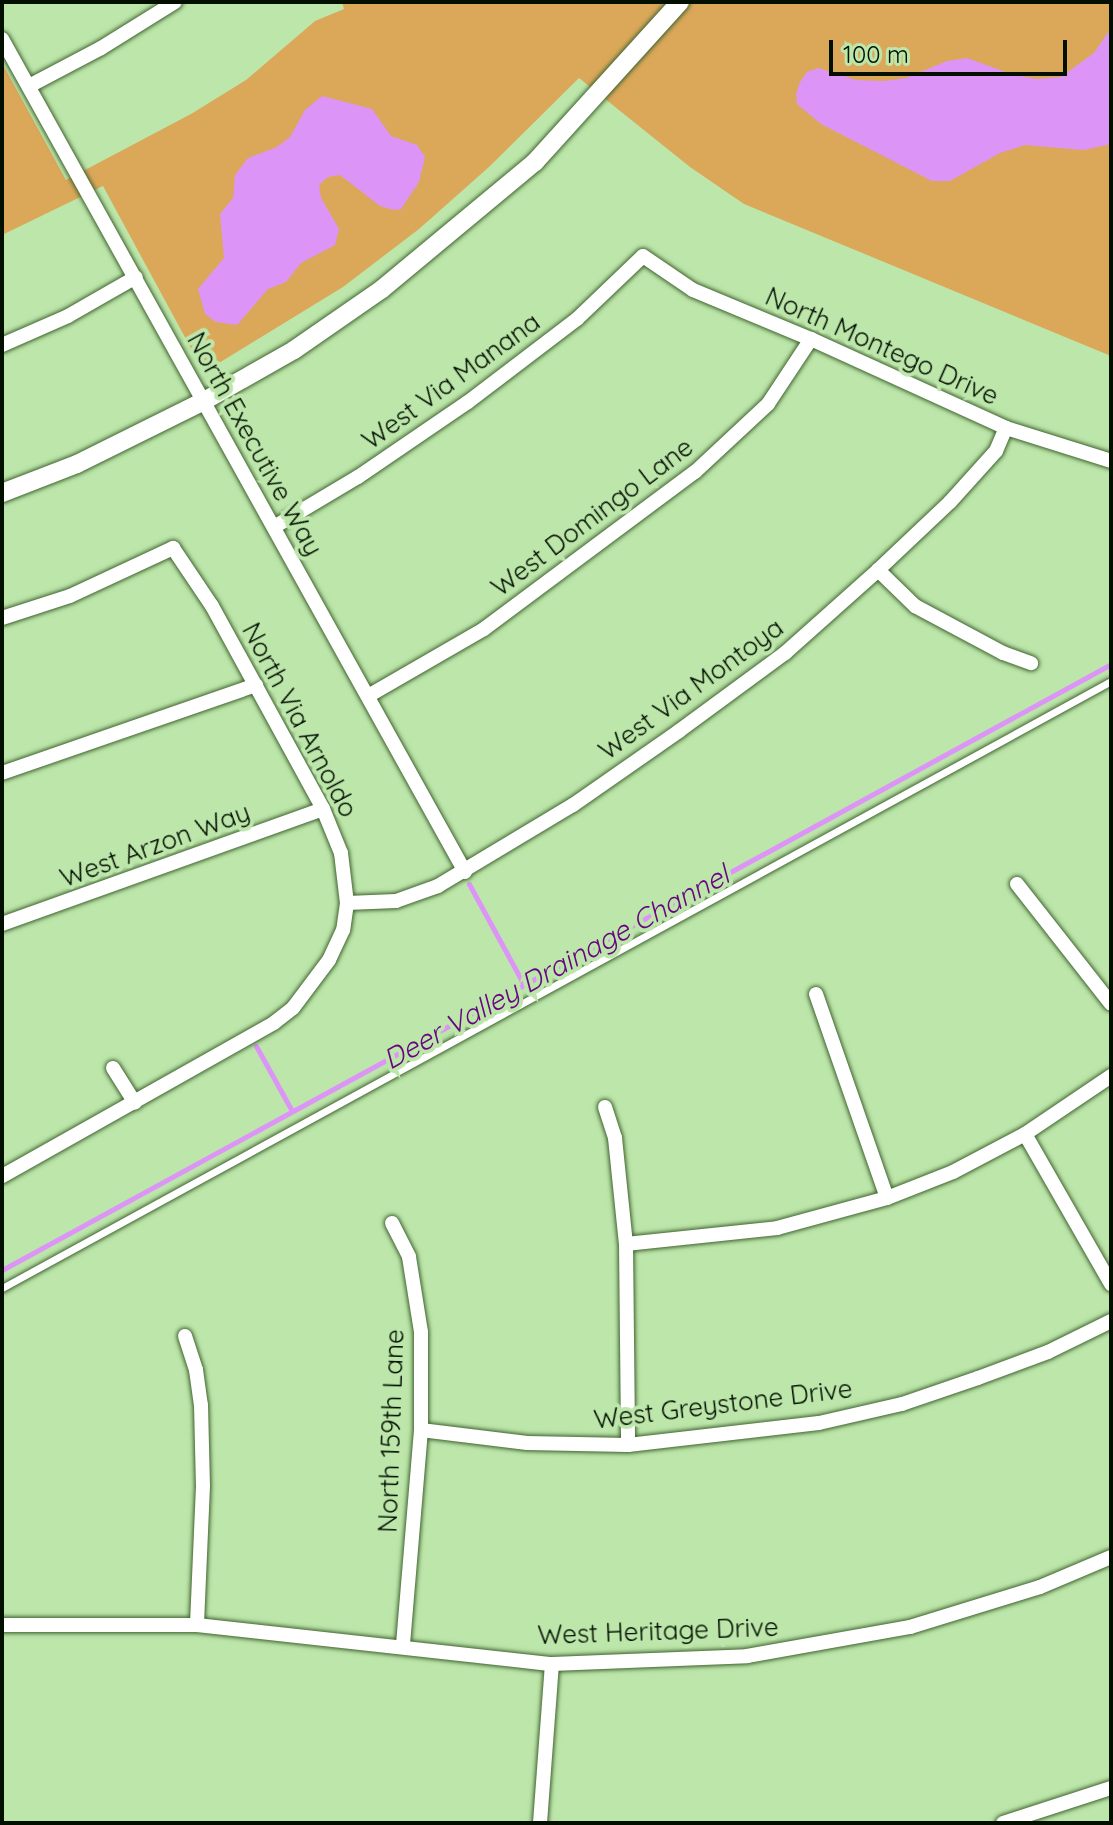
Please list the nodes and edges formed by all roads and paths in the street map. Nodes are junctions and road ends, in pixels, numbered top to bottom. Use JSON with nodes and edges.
{"nodes":[{"id":1,"x":175,"y":2,"type":"edge"},
{"id":2,"x":680,"y":2,"type":"edge"},
{"id":3,"x":2,"y":39,"type":"edge"},
{"id":4,"x":29,"y":86,"type":"junction"},
{"id":5,"x":643,"y":256,"type":"joint"},
{"id":6,"x":136,"y":277,"type":"junction"},
{"id":7,"x":811,"y":339,"type":"junction"},
{"id":8,"x":2,"y":345,"type":"edge"},
{"id":9,"x":204,"y":401,"type":"junction"},
{"id":10,"x":1006,"y":428,"type":"junction"},
{"id":11,"x":1111,"y":461,"type":"edge"},
{"id":12,"x":2,"y":493,"type":"edge"},
{"id":13,"x":274,"y":527,"type":"junction"},
{"id":14,"x":878,"y":570,"type":"junction"},
{"id":15,"x":2,"y":618,"type":"edge"},
{"id":16,"x":1031,"y":663,"type":"dead end"},
{"id":17,"x":1111,"y":681,"type":"edge"},
{"id":18,"x":256,"y":685,"type":"junction"},
{"id":19,"x":368,"y":696,"type":"junction"},
{"id":20,"x":2,"y":773,"type":"edge"},
{"id":21,"x":323,"y":809,"type":"junction"},
{"id":22,"x":465,"y":872,"type":"junction"},
{"id":23,"x":1017,"y":884,"type":"dead end"},
{"id":24,"x":347,"y":903,"type":"junction"},
{"id":25,"x":2,"y":924,"type":"edge"},
{"id":26,"x":816,"y":994,"type":"dead end"},
{"id":27,"x":1111,"y":1004,"type":"edge"},
{"id":28,"x":113,"y":1068,"type":"dead end"},
{"id":29,"x":1111,"y":1076,"type":"edge"},
{"id":30,"x":135,"y":1103,"type":"junction"},
{"id":31,"x":605,"y":1107,"type":"dead end"},
{"id":32,"x":1025,"y":1134,"type":"junction"},
{"id":33,"x":2,"y":1176,"type":"edge"},
{"id":34,"x":887,"y":1198,"type":"junction"},
{"id":35,"x":392,"y":1223,"type":"dead end"},
{"id":36,"x":626,"y":1244,"type":"junction"},
{"id":37,"x":1111,"y":1284,"type":"edge"},
{"id":38,"x":2,"y":1288,"type":"edge"},
{"id":39,"x":1111,"y":1321,"type":"edge"},
{"id":40,"x":185,"y":1336,"type":"dead end"},
{"id":41,"x":421,"y":1430,"type":"junction"},
{"id":42,"x":628,"y":1445,"type":"junction"},
{"id":43,"x":1111,"y":1557,"type":"edge"},
{"id":44,"x":2,"y":1625,"type":"edge"},
{"id":45,"x":197,"y":1625,"type":"junction"},
{"id":46,"x":403,"y":1645,"type":"junction"},
{"id":47,"x":552,"y":1664,"type":"junction"},
{"id":48,"x":1111,"y":1788,"type":"edge"},
{"id":49,"x":540,"y":1823,"type":"edge"},
{"id":50,"x":1003,"y":1823,"type":"edge"}],
"edges":[{"from":1,"to":4,"type":"street"},
{"from":2,"to":9,"type":"street"},
{"from":3,"to":4,"type":"street","name":"North Executive Way"},
{"from":4,"to":6,"type":"street","name":"North Executive Way"},
{"from":5,"to":7,"type":"street","name":"North Montego Drive"},
{"from":5,"to":13,"type":"street","name":"West Via Manana"},
{"from":6,"to":8,"type":"street"},
{"from":6,"to":9,"type":"street","name":"North Executive Way"},
{"from":7,"to":10,"type":"street","name":"North Montego Drive"},
{"from":7,"to":19,"type":"street","name":"West Domingo Lane"},
{"from":9,"to":12,"type":"street"},
{"from":9,"to":13,"type":"street","name":"North Executive Way"},
{"from":10,"to":11,"type":"street","name":"North Montego Drive"},
{"from":10,"to":14,"type":"street","name":"West Via Montoya"},
{"from":13,"to":19,"type":"street","name":"North Executive Way"},
{"from":14,"to":16,"type":"street"},
{"from":14,"to":22,"type":"street","name":"West Via Montoya"},
{"from":15,"to":18,"type":"street","name":"North Via Arnoldo"},
{"from":17,"to":38,"type":"lane"},
{"from":18,"to":20,"type":"street"},
{"from":18,"to":21,"type":"street","name":"North Via Arnoldo"},
{"from":19,"to":22,"type":"street","name":"North Executive Way"},
{"from":21,"to":24,"type":"street","name":"North Via Arnoldo"},
{"from":21,"to":25,"type":"street","name":"West Arzon Way"},
{"from":22,"to":24,"type":"street","name":"West Via Montoya"},
{"from":23,"to":27,"type":"street"},
{"from":24,"to":30,"type":"street","name":"North Via Arnoldo"},
{"from":26,"to":34,"type":"street"},
{"from":28,"to":30,"type":"street"},
{"from":29,"to":32,"type":"street"},
{"from":30,"to":33,"type":"street"},
{"from":31,"to":36,"type":"street"},
{"from":32,"to":34,"type":"street"},
{"from":32,"to":37,"type":"street"},
{"from":34,"to":36,"type":"street"},
{"from":35,"to":41,"type":"street","name":"North 159th Lane"},
{"from":36,"to":42,"type":"street"},
{"from":39,"to":42,"type":"street","name":"West Greystone Drive"},
{"from":40,"to":45,"type":"street"},
{"from":41,"to":42,"type":"street","name":"West Greystone Drive"},
{"from":41,"to":46,"type":"street","name":"North 159th Lane"},
{"from":43,"to":47,"type":"street","name":"West Heritage Drive"},
{"from":44,"to":45,"type":"street","name":"West Heritage Drive"},
{"from":45,"to":46,"type":"street","name":"West Heritage Drive"},
{"from":46,"to":47,"type":"street","name":"West Heritage Drive"},
{"from":47,"to":49,"type":"street"},
{"from":48,"to":50,"type":"street"}]}
